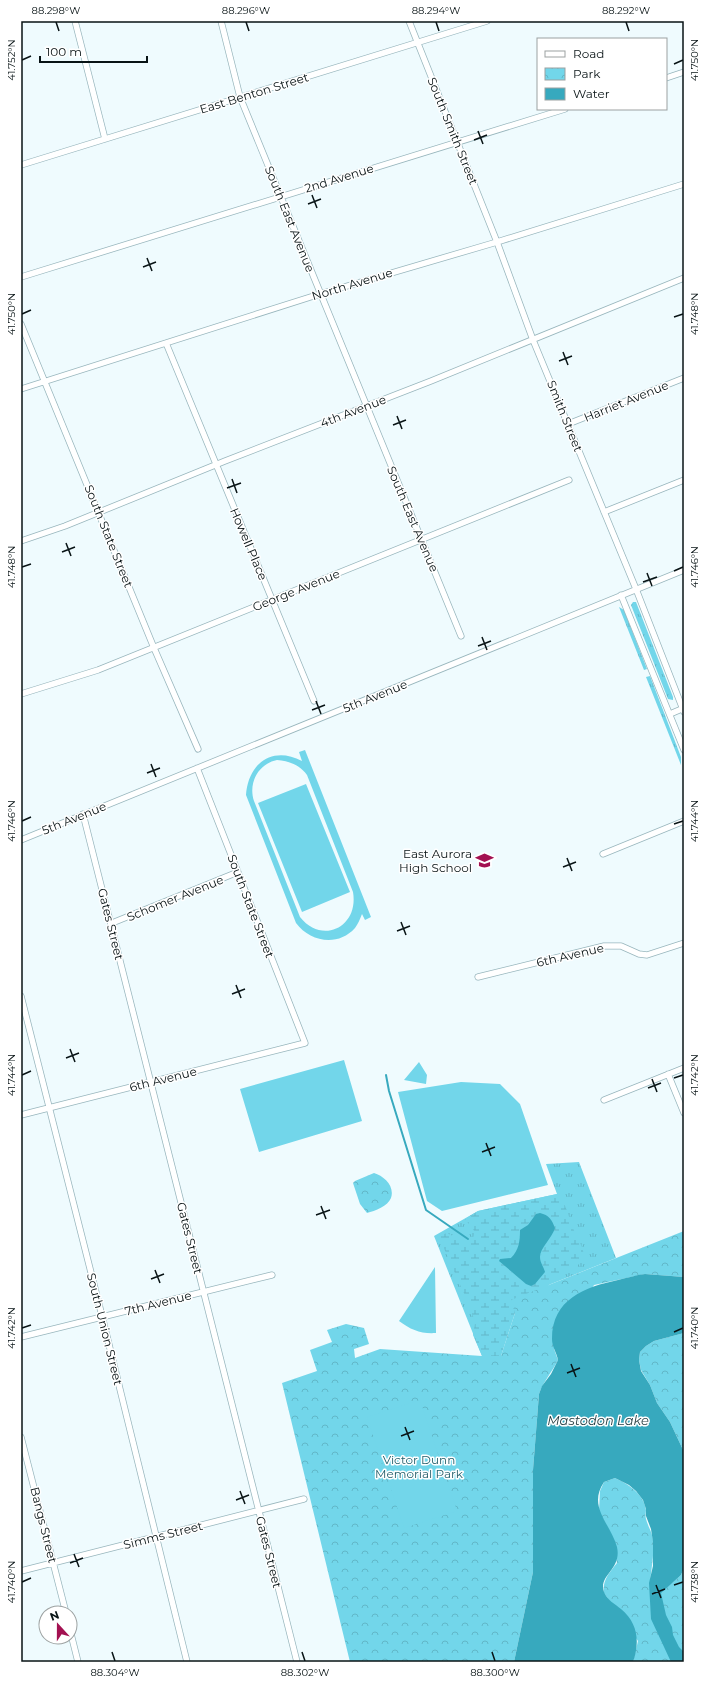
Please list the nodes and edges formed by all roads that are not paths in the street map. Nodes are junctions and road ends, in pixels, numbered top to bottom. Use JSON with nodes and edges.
{"nodes":[{"id":1,"x":75,"y":21,"type":"edge"},
{"id":2,"x":221,"y":21,"type":"edge"},
{"id":3,"x":409,"y":21,"type":"edge"},
{"id":4,"x":486,"y":21,"type":"edge"},
{"id":5,"x":418,"y":42,"type":"junction"},
{"id":6,"x":684,"y":72,"type":"edge"},
{"id":7,"x":667,"y":78,"type":"edge"},
{"id":8,"x":240,"y":97,"type":"junction"},
{"id":9,"x":563,"y":110,"type":"edge"},
{"id":10,"x":105,"y":139,"type":"junction"},
{"id":11,"x":457,"y":142,"type":"junction"},
{"id":12,"x":21,"y":165,"type":"edge"},
{"id":13,"x":684,"y":184,"type":"edge"},
{"id":14,"x":280,"y":196,"type":"junction"},
{"id":15,"x":497,"y":242,"type":"junction"},
{"id":16,"x":21,"y":277,"type":"edge"},
{"id":17,"x":684,"y":278,"type":"edge"},
{"id":18,"x":320,"y":294,"type":"junction"},
{"id":19,"x":21,"y":324,"type":"edge"},
{"id":20,"x":533,"y":340,"type":"junction"},
{"id":21,"x":166,"y":343,"type":"junction"},
{"id":22,"x":684,"y":378,"type":"edge"},
{"id":23,"x":45,"y":381,"type":"junction"},
{"id":24,"x":21,"y":389,"type":"edge"},
{"id":25,"x":366,"y":406,"type":"junction"},
{"id":26,"x":568,"y":424,"type":"junction"},
{"id":27,"x":216,"y":465,"type":"junction"},
{"id":28,"x":569,"y":480,"type":"dead end"},
{"id":29,"x":684,"y":480,"type":"edge"},
{"id":30,"x":99,"y":512,"type":"junction"},
{"id":31,"x":604,"y":512,"type":"junction"},
{"id":32,"x":421,"y":539,"type":"junction"},
{"id":33,"x":21,"y":541,"type":"edge"},
{"id":34,"x":684,"y":570,"type":"edge"},
{"id":35,"x":636,"y":589,"type":"junction"},
{"id":36,"x":622,"y":595,"type":"junction"},
{"id":37,"x":272,"y":600,"type":"junction"},
{"id":38,"x":461,"y":636,"type":"dead end"},
{"id":39,"x":154,"y":648,"type":"junction"},
{"id":40,"x":21,"y":694,"type":"edge"},
{"id":41,"x":314,"y":701,"type":"dead end"},
{"id":42,"x":684,"y":709,"type":"edge"},
{"id":43,"x":670,"y":714,"type":"junction"},
{"id":44,"x":198,"y":749,"type":"dead end"},
{"id":45,"x":684,"y":750,"type":"edge"},
{"id":46,"x":197,"y":768,"type":"junction"},
{"id":47,"x":83,"y":814,"type":"junction"},
{"id":48,"x":684,"y":821,"type":"edge"},
{"id":49,"x":21,"y":840,"type":"edge"},
{"id":50,"x":603,"y":854,"type":"dead end"},
{"id":51,"x":238,"y":872,"type":"junction"},
{"id":52,"x":112,"y":923,"type":"junction"},
{"id":53,"x":684,"y":943,"type":"edge"},
{"id":54,"x":478,"y":977,"type":"dead end"},
{"id":55,"x":21,"y":996,"type":"edge"},
{"id":56,"x":305,"y":1044,"type":"joint"},
{"id":57,"x":684,"y":1068,"type":"edge"},
{"id":58,"x":668,"y":1074,"type":"junction"},
{"id":59,"x":150,"y":1083,"type":"junction"},
{"id":60,"x":604,"y":1100,"type":"dead end"},
{"id":61,"x":50,"y":1108,"type":"junction"},
{"id":62,"x":684,"y":1113,"type":"edge"},
{"id":63,"x":21,"y":1115,"type":"edge"},
{"id":64,"x":272,"y":1275,"type":"dead end"},
{"id":65,"x":204,"y":1292,"type":"junction"},
{"id":66,"x":102,"y":1316,"type":"junction"},
{"id":67,"x":21,"y":1337,"type":"edge"},
{"id":68,"x":21,"y":1437,"type":"edge"},
{"id":69,"x":304,"y":1499,"type":"dead end"},
{"id":70,"x":259,"y":1510,"type":"junction"},
{"id":71,"x":156,"y":1537,"type":"junction"},
{"id":72,"x":54,"y":1563,"type":"junction"},
{"id":73,"x":21,"y":1571,"type":"edge"},
{"id":74,"x":64,"y":1605,"type":"edge"},
{"id":75,"x":74,"y":1645,"type":"edge"},
{"id":76,"x":78,"y":1662,"type":"edge"},
{"id":77,"x":187,"y":1662,"type":"edge"},
{"id":78,"x":297,"y":1662,"type":"edge"}],
"edges":[{"from":1,"to":10,"type":"street"},
{"from":2,"to":8,"type":"street","name":"South East Avenue"},
{"from":3,"to":5,"type":"street","name":"South Smith Street"},
{"from":4,"to":5,"type":"street","name":"East Benton Street"},
{"from":5,"to":8,"type":"street","name":"East Benton Street"},
{"from":5,"to":11,"type":"street","name":"South Smith Street"},
{"from":6,"to":7,"type":"street"},
{"from":8,"to":10,"type":"street","name":"East Benton Street"},
{"from":8,"to":14,"type":"street","name":"South East Avenue"},
{"from":9,"to":11,"type":"street","name":"2nd Avenue"},
{"from":10,"to":12,"type":"street","name":"East Benton Street"},
{"from":11,"to":14,"type":"street","name":"2nd Avenue"},
{"from":11,"to":15,"type":"street","name":"South Smith Street"},
{"from":13,"to":15,"type":"street","name":"North Avenue"},
{"from":14,"to":16,"type":"street","name":"2nd Avenue"},
{"from":14,"to":18,"type":"street","name":"South East Avenue"},
{"from":15,"to":18,"type":"street","name":"North Avenue"},
{"from":15,"to":20,"type":"street","name":"Smith Street"},
{"from":17,"to":20,"type":"street","name":"4th Avenue"},
{"from":18,"to":21,"type":"street","name":"North Avenue"},
{"from":18,"to":25,"type":"street","name":"South East Avenue"},
{"from":19,"to":23,"type":"street","name":"South State Street"},
{"from":20,"to":25,"type":"street","name":"4th Avenue"},
{"from":20,"to":26,"type":"street","name":"Smith Street"},
{"from":21,"to":23,"type":"street","name":"North Avenue"},
{"from":21,"to":27,"type":"street","name":"Howell Place"},
{"from":22,"to":26,"type":"street","name":"Harriet Avenue"},
{"from":23,"to":24,"type":"street","name":"North Avenue"},
{"from":23,"to":30,"type":"street","name":"South State Street"},
{"from":25,"to":27,"type":"street","name":"4th Avenue"},
{"from":25,"to":32,"type":"street","name":"South East Avenue"},
{"from":26,"to":31,"type":"street","name":"Smith Street"},
{"from":27,"to":30,"type":"street","name":"4th Avenue"},
{"from":27,"to":37,"type":"street","name":"Howell Place"},
{"from":28,"to":32,"type":"street","name":"George Avenue"},
{"from":29,"to":31,"type":"street"},
{"from":30,"to":33,"type":"street","name":"4th Avenue"},
{"from":30,"to":39,"type":"street","name":"South State Street"},
{"from":31,"to":35,"type":"street","name":"Smith Street"},
{"from":32,"to":37,"type":"street","name":"George Avenue"},
{"from":32,"to":38,"type":"street","name":"South East Avenue"},
{"from":34,"to":35,"type":"street","name":"5th Avenue"},
{"from":35,"to":36,"type":"street","name":"5th Avenue"},
{"from":35,"to":42,"type":"street","name":"Smith Street"},
{"from":36,"to":43,"type":"street"},
{"from":36,"to":46,"type":"street","name":"5th Avenue"},
{"from":37,"to":39,"type":"street","name":"George Avenue"},
{"from":37,"to":41,"type":"street","name":"Howell Place"},
{"from":39,"to":40,"type":"street","name":"George Avenue"},
{"from":39,"to":44,"type":"street","name":"South State Street"},
{"from":42,"to":43,"type":"street"},
{"from":43,"to":45,"type":"street"},
{"from":46,"to":47,"type":"street","name":"5th Avenue"},
{"from":46,"to":51,"type":"street","name":"South State Street"},
{"from":47,"to":49,"type":"street","name":"5th Avenue"},
{"from":47,"to":52,"type":"street","name":"Gates Street"},
{"from":48,"to":50,"type":"street"},
{"from":51,"to":52,"type":"street","name":"Schomer Avenue"},
{"from":51,"to":56,"type":"street","name":"South State Street"},
{"from":52,"to":59,"type":"street","name":"Gates Street"},
{"from":53,"to":54,"type":"street","name":"6th Avenue"},
{"from":55,"to":61,"type":"street","name":"South Union Street"},
{"from":56,"to":59,"type":"street","name":"6th Avenue"},
{"from":57,"to":58,"type":"street"},
{"from":58,"to":60,"type":"street"},
{"from":58,"to":62,"type":"street"},
{"from":59,"to":61,"type":"street","name":"6th Avenue"},
{"from":59,"to":65,"type":"street","name":"Gates Street"},
{"from":61,"to":63,"type":"street","name":"6th Avenue"},
{"from":61,"to":66,"type":"street","name":"South Union Street"},
{"from":64,"to":65,"type":"street","name":"7th Avenue"},
{"from":65,"to":66,"type":"street","name":"7th Avenue"},
{"from":65,"to":70,"type":"street","name":"Gates Street"},
{"from":66,"to":67,"type":"street","name":"7th Avenue"},
{"from":66,"to":71,"type":"street","name":"South Union Street"},
{"from":68,"to":72,"type":"street","name":"Bangs Street"},
{"from":69,"to":70,"type":"street","name":"Simms Street"},
{"from":70,"to":71,"type":"street","name":"Simms Street"},
{"from":70,"to":78,"type":"street","name":"Gates Street"},
{"from":71,"to":72,"type":"street","name":"Simms Street"},
{"from":71,"to":77,"type":"street","name":"South Union Street"},
{"from":72,"to":73,"type":"street","name":"Simms Street"},
{"from":72,"to":74,"type":"street","name":"Bangs Street"},
{"from":75,"to":76,"type":"street"}]}
